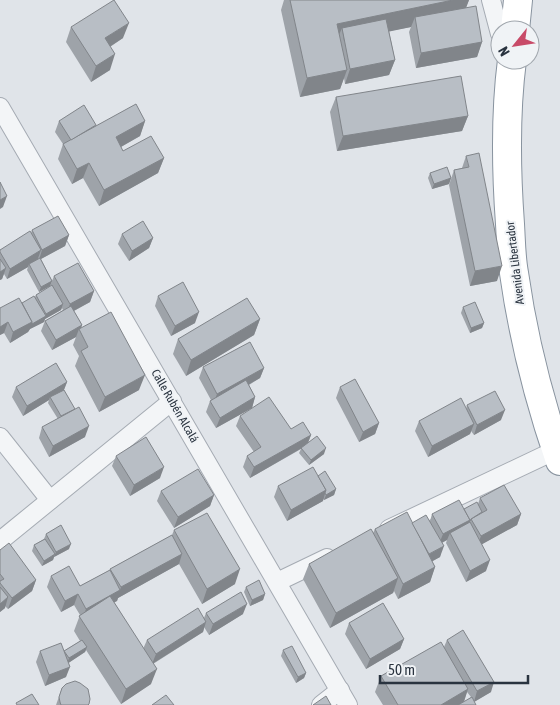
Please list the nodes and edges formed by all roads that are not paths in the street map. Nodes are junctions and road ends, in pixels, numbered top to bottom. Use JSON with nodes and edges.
{"nodes":[{"id":1,"x":491,"y":0,"type":"edge"},
{"id":2,"x":518,"y":0,"type":"edge"},
{"id":3,"x":496,"y":20,"type":"edge"},
{"id":4,"x":516,"y":20,"type":"edge"},
{"id":5,"x":509,"y":70,"type":"edge"},
{"id":6,"x":0,"y":107,"type":"edge"},
{"id":7,"x":172,"y":401,"type":"junction"},
{"id":8,"x":0,"y":436,"type":"edge"},
{"id":9,"x":558,"y":456,"type":"edge"},
{"id":10,"x":50,"y":500,"type":"junction"},
{"id":11,"x":376,"y":535,"type":"edge"},
{"id":12,"x":0,"y":540,"type":"edge"},
{"id":13,"x":340,"y":552,"type":"edge"},
{"id":14,"x":277,"y":582,"type":"junction"},
{"id":15,"x":344,"y":698,"type":"edge"},
{"id":16,"x":321,"y":705,"type":"edge"}],
"edges":[{"from":1,"to":3,"type":"street"},
{"from":2,"to":4,"type":"highway"},
{"from":5,"to":9,"type":"highway","name":"Avenida Libertador"},
{"from":6,"to":7,"type":"street","name":"Calle Rubén Alcalá"},
{"from":7,"to":10,"type":"street"},
{"from":7,"to":14,"type":"street","name":"Calle Rubén Alcalá"},
{"from":8,"to":10,"type":"street"},
{"from":9,"to":11,"type":"street"},
{"from":10,"to":12,"type":"street"},
{"from":13,"to":14,"type":"street"},
{"from":14,"to":15,"type":"street","name":"Calle Rubén Alcalá"},
{"from":15,"to":16,"type":"street"}]}
